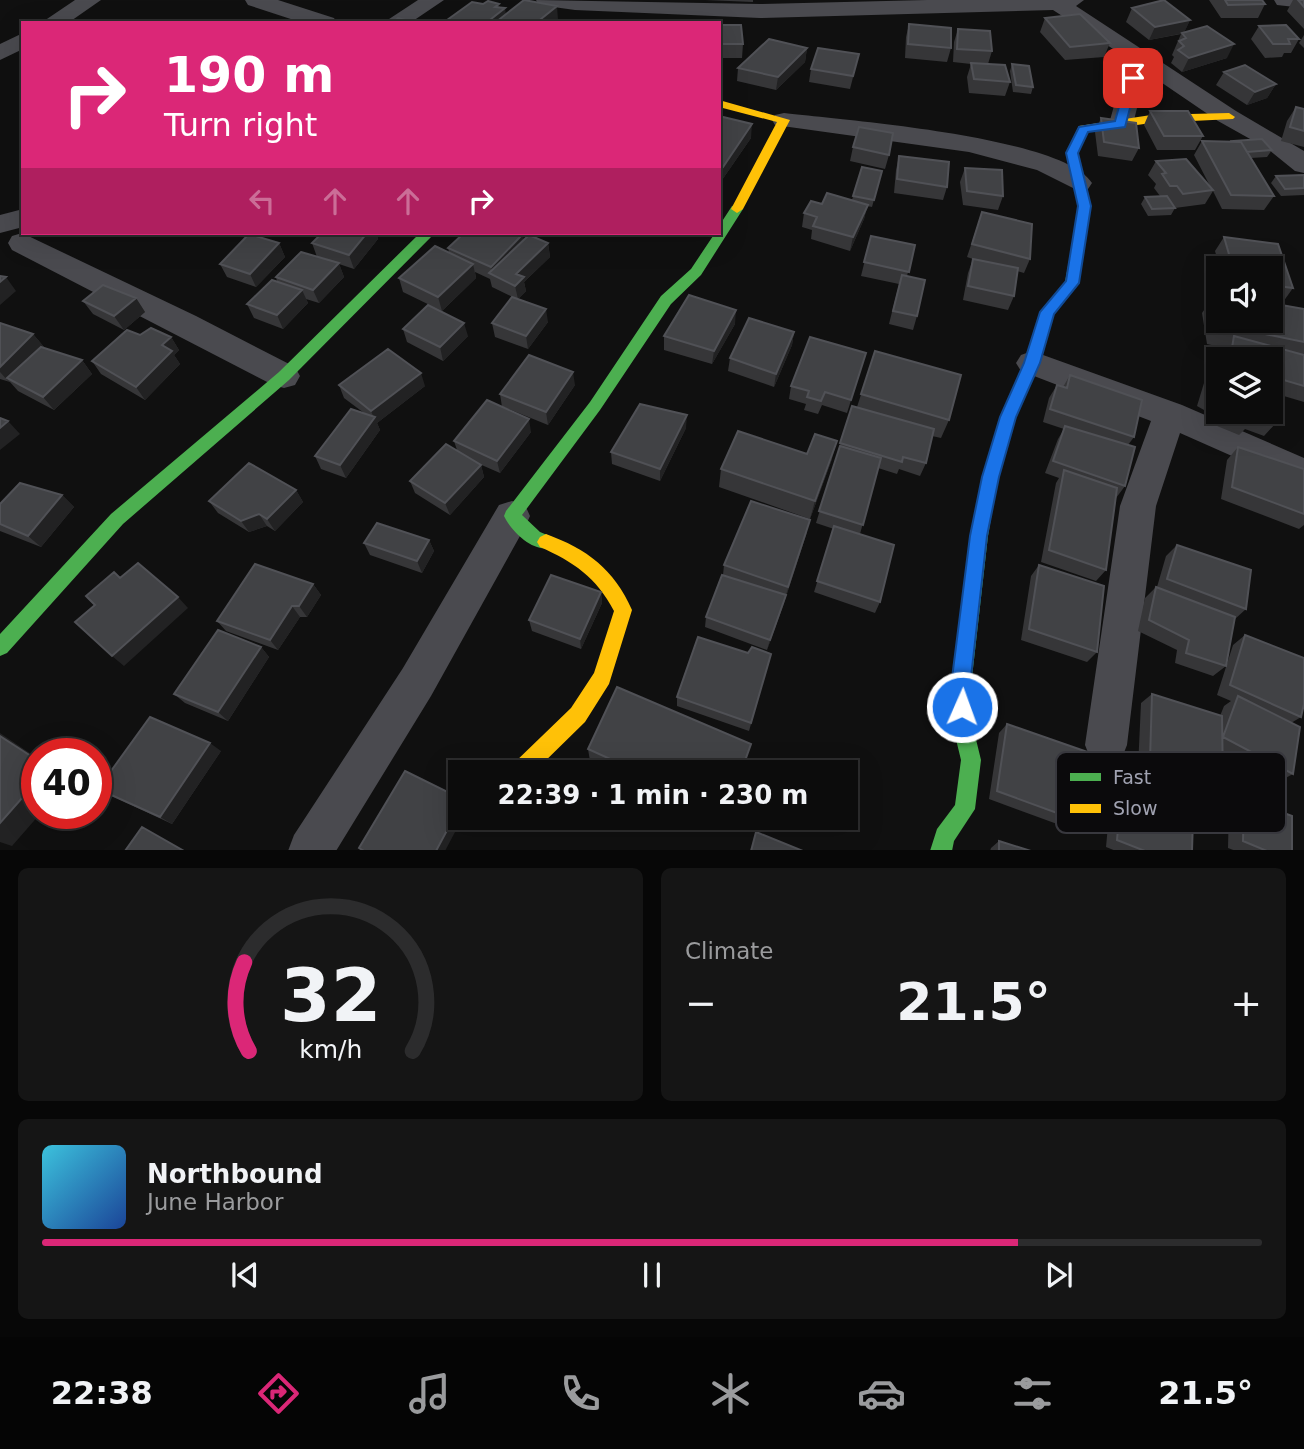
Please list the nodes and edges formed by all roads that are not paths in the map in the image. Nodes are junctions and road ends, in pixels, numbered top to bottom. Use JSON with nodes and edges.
{"nodes":[{"id":1,"x":90,"y":0,"type":"edge"},
{"id":2,"x":256,"y":0,"type":"edge"},
{"id":3,"x":433,"y":0,"type":"edge"},
{"id":4,"x":547,"y":0,"type":"edge"},
{"id":5,"x":1285,"y":0,"type":"edge"},
{"id":6,"x":1065,"y":2,"type":"edge"},
{"id":7,"x":1304,"y":2,"type":"edge"},
{"id":8,"x":55,"y":21,"type":"edge"},
{"id":9,"x":320,"y":21,"type":"edge"},
{"id":10,"x":397,"y":21,"type":"edge"},
{"id":11,"x":21,"y":41,"type":"edge"},
{"id":12,"x":0,"y":53,"type":"edge"},
{"id":13,"x":1139,"y":55,"type":"junction"},
{"id":14,"x":721,"y":104,"type":"edge"},
{"id":15,"x":1229,"y":117,"type":"junction"},
{"id":16,"x":784,"y":120,"type":"junction"},
{"id":17,"x":1121,"y":124,"type":"junction"},
{"id":18,"x":1304,"y":165,"type":"edge"},
{"id":19,"x":1079,"y":183,"type":"junction"},
{"id":20,"x":721,"y":234,"type":"edge"},
{"id":21,"x":426,"y":235,"type":"edge"},
{"id":22,"x":720,"y":235,"type":"edge"},
{"id":23,"x":16,"y":236,"type":"edge"},
{"id":24,"x":1032,"y":363,"type":"junction"},
{"id":25,"x":284,"y":376,"type":"junction"},
{"id":26,"x":1170,"y":414,"type":"junction"},
{"id":27,"x":1304,"y":474,"type":"edge"},
{"id":28,"x":512,"y":516,"type":"junction"},
{"id":29,"x":0,"y":647,"type":"edge"},
{"id":30,"x":1106,"y":745,"type":"dead end"},
{"id":31,"x":531,"y":760,"type":"edge"},
{"id":32,"x":310,"y":850,"type":"edge"},
{"id":33,"x":941,"y":850,"type":"edge"}],
"edges":[{"from":1,"to":8,"type":"street"},
{"from":2,"to":9,"type":"street"},
{"from":3,"to":10,"type":"street"},
{"from":4,"to":6,"type":"street"},
{"from":5,"to":7,"type":"street"},
{"from":6,"to":13,"type":"street"},
{"from":11,"to":12,"type":"street"},
{"from":13,"to":15,"type":"street"},
{"from":13,"to":17,"type":"street"},
{"from":14,"to":16,"type":"street"},
{"from":15,"to":17,"type":"street"},
{"from":15,"to":18,"type":"street"},
{"from":16,"to":19,"type":"street"},
{"from":16,"to":20,"type":"street"},
{"from":17,"to":19,"type":"street"},
{"from":19,"to":24,"type":"street"},
{"from":21,"to":25,"type":"street"},
{"from":22,"to":28,"type":"street"},
{"from":23,"to":25,"type":"street"},
{"from":24,"to":26,"type":"street"},
{"from":24,"to":33,"type":"street"},
{"from":25,"to":29,"type":"street"},
{"from":26,"to":27,"type":"street"},
{"from":26,"to":30,"type":"street"},
{"from":28,"to":31,"type":"street"},
{"from":28,"to":32,"type":"street"}]}
